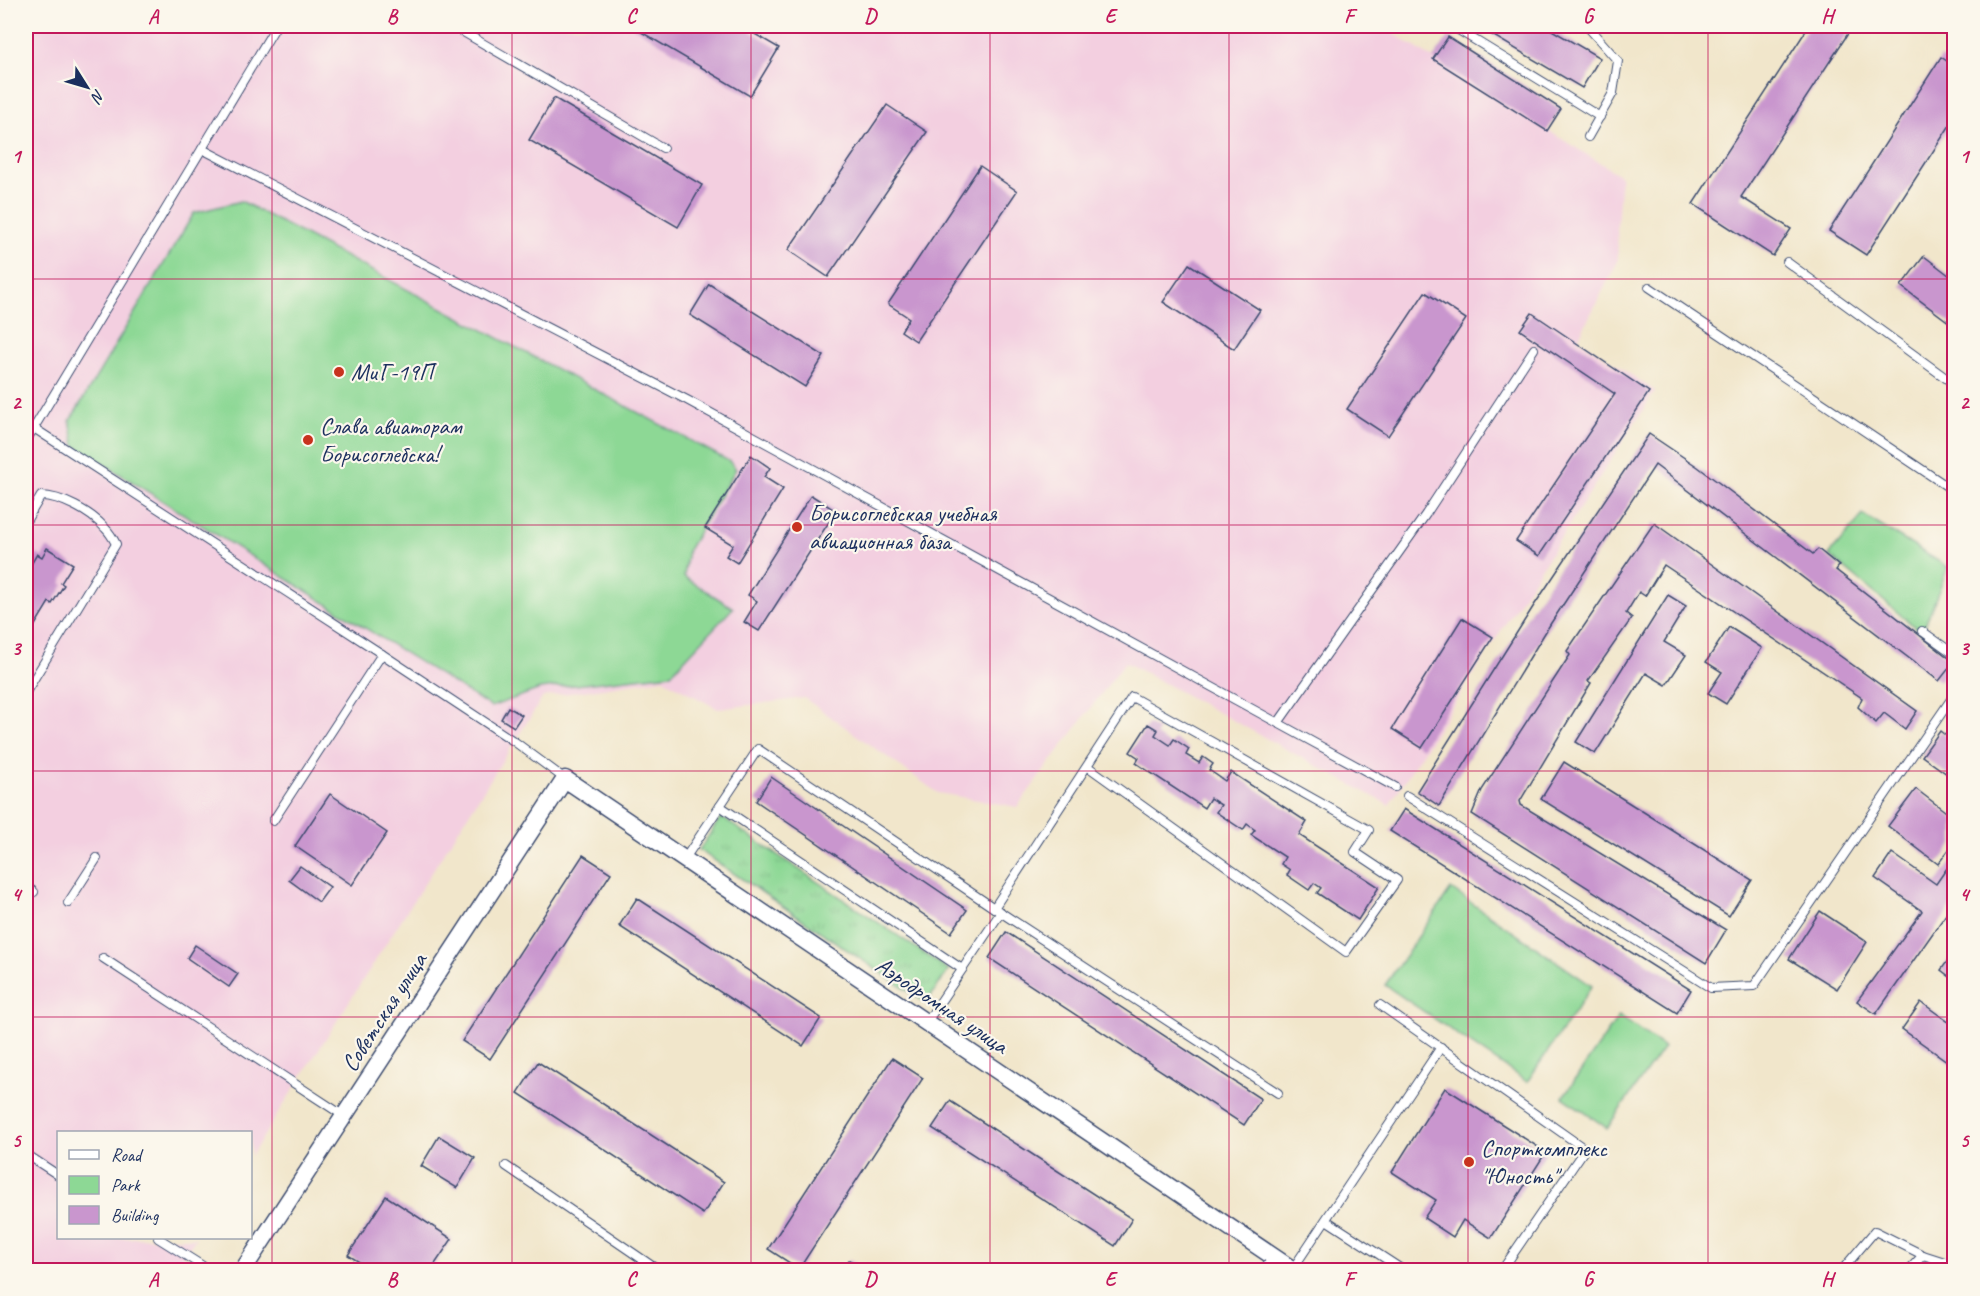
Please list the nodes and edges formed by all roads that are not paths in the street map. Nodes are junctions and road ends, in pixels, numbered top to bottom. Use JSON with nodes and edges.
{"nodes":[{"id":1,"x":276,"y":26,"type":"edge"},
{"id":2,"x":453,"y":26,"type":"edge"},
{"id":3,"x":1452,"y":26,"type":"edge"},
{"id":4,"x":1587,"y":26,"type":"edge"},
{"id":5,"x":1600,"y":117,"type":"junction"},
{"id":6,"x":1588,"y":137,"type":"dead end"},
{"id":7,"x":663,"y":148,"type":"dead end"},
{"id":8,"x":202,"y":149,"type":"junction"},
{"id":9,"x":1787,"y":262,"type":"dead end"},
{"id":10,"x":1649,"y":287,"type":"dead end"},
{"id":11,"x":1533,"y":349,"type":"dead end"},
{"id":12,"x":1954,"y":384,"type":"edge"},
{"id":13,"x":26,"y":423,"type":"edge"},
{"id":14,"x":34,"y":429,"type":"junction"},
{"id":15,"x":26,"y":441,"type":"edge"},
{"id":16,"x":1954,"y":491,"type":"edge"},
{"id":17,"x":26,"y":521,"type":"edge"},
{"id":18,"x":1922,"y":631,"type":"dead end"},
{"id":19,"x":382,"y":654,"type":"junction"},
{"id":20,"x":1954,"y":654,"type":"edge"},
{"id":21,"x":26,"y":692,"type":"edge"},
{"id":22,"x":1954,"y":695,"type":"edge"},
{"id":23,"x":1278,"y":723,"type":"junction"},
{"id":24,"x":1087,"y":766,"type":"junction"},
{"id":25,"x":565,"y":779,"type":"junction"},
{"id":26,"x":1395,"y":787,"type":"dead end"},
{"id":27,"x":1407,"y":796,"type":"dead end"},
{"id":28,"x":720,"y":806,"type":"junction"},
{"id":29,"x":273,"y":821,"type":"dead end"},
{"id":30,"x":97,"y":858,"type":"dead end"},
{"id":31,"x":684,"y":860,"type":"junction"},
{"id":32,"x":26,"y":886,"type":"edge"},
{"id":33,"x":34,"y":892,"type":"dead end"},
{"id":34,"x":68,"y":903,"type":"dead end"},
{"id":35,"x":997,"y":910,"type":"junction"},
{"id":36,"x":103,"y":958,"type":"dead end"},
{"id":37,"x":962,"y":969,"type":"junction"},
{"id":38,"x":1380,"y":1005,"type":"dead end"},
{"id":39,"x":926,"y":1023,"type":"junction"},
{"id":40,"x":1441,"y":1047,"type":"junction"},
{"id":41,"x":1278,"y":1093,"type":"dead end"},
{"id":42,"x":344,"y":1116,"type":"junction"},
{"id":43,"x":26,"y":1154,"type":"edge"},
{"id":44,"x":506,"y":1166,"type":"dead end"},
{"id":45,"x":57,"y":1174,"type":"edge"},
{"id":46,"x":1326,"y":1220,"type":"junction"},
{"id":47,"x":160,"y":1239,"type":"edge"},
{"id":48,"x":1923,"y":1255,"type":"junction"},
{"id":49,"x":1269,"y":1264,"type":"edge"},
{"id":50,"x":1954,"y":1264,"type":"edge"},
{"id":51,"x":209,"y":1270,"type":"edge"},
{"id":52,"x":243,"y":1270,"type":"edge"},
{"id":53,"x":658,"y":1270,"type":"edge"},
{"id":54,"x":1293,"y":1270,"type":"edge"},
{"id":55,"x":1403,"y":1270,"type":"edge"},
{"id":56,"x":1502,"y":1270,"type":"edge"},
{"id":57,"x":1842,"y":1270,"type":"edge"},
{"id":58,"x":1909,"y":1270,"type":"edge"}],
"edges":[{"from":1,"to":8,"type":"lane"},
{"from":2,"to":7,"type":"lane"},
{"from":3,"to":5,"type":"lane"},
{"from":4,"to":5,"type":"lane"},
{"from":5,"to":6,"type":"lane"},
{"from":8,"to":14,"type":"lane"},
{"from":8,"to":23,"type":"lane"},
{"from":9,"to":12,"type":"lane"},
{"from":10,"to":16,"type":"lane"},
{"from":11,"to":23,"type":"lane"},
{"from":13,"to":14,"type":"lane"},
{"from":14,"to":15,"type":"lane"},
{"from":14,"to":19,"type":"lane"},
{"from":17,"to":21,"type":"lane"},
{"from":18,"to":20,"type":"lane"},
{"from":19,"to":25,"type":"lane"},
{"from":19,"to":29,"type":"lane"},
{"from":22,"to":27,"type":"lane"},
{"from":23,"to":26,"type":"lane"},
{"from":24,"to":24,"type":"lane"},
{"from":24,"to":35,"type":"lane"},
{"from":25,"to":31,"type":"street","name":"Аэродромная улица"},
{"from":25,"to":42,"type":"street","name":"Советская улица"},
{"from":28,"to":31,"type":"lane"},
{"from":28,"to":35,"type":"lane"},
{"from":28,"to":37,"type":"lane"},
{"from":30,"to":34,"type":"lane"},
{"from":31,"to":39,"type":"street","name":"Аэродромная улица"},
{"from":32,"to":33,"type":"lane"},
{"from":35,"to":37,"type":"lane"},
{"from":35,"to":41,"type":"lane"},
{"from":36,"to":42,"type":"lane"},
{"from":37,"to":39,"type":"lane"},
{"from":38,"to":40,"type":"lane"},
{"from":39,"to":49,"type":"street","name":"Аэродромная улица"},
{"from":40,"to":46,"type":"lane"},
{"from":40,"to":56,"type":"lane"},
{"from":42,"to":52,"type":"street","name":"Советская улица"},
{"from":43,"to":45,"type":"lane"},
{"from":44,"to":53,"type":"lane"},
{"from":46,"to":54,"type":"lane"},
{"from":46,"to":55,"type":"lane"},
{"from":47,"to":51,"type":"lane"},
{"from":48,"to":50,"type":"lane"},
{"from":48,"to":57,"type":"lane"},
{"from":48,"to":58,"type":"lane"},
{"from":49,"to":54,"type":"street","name":"Аэродромная улица"}]}
